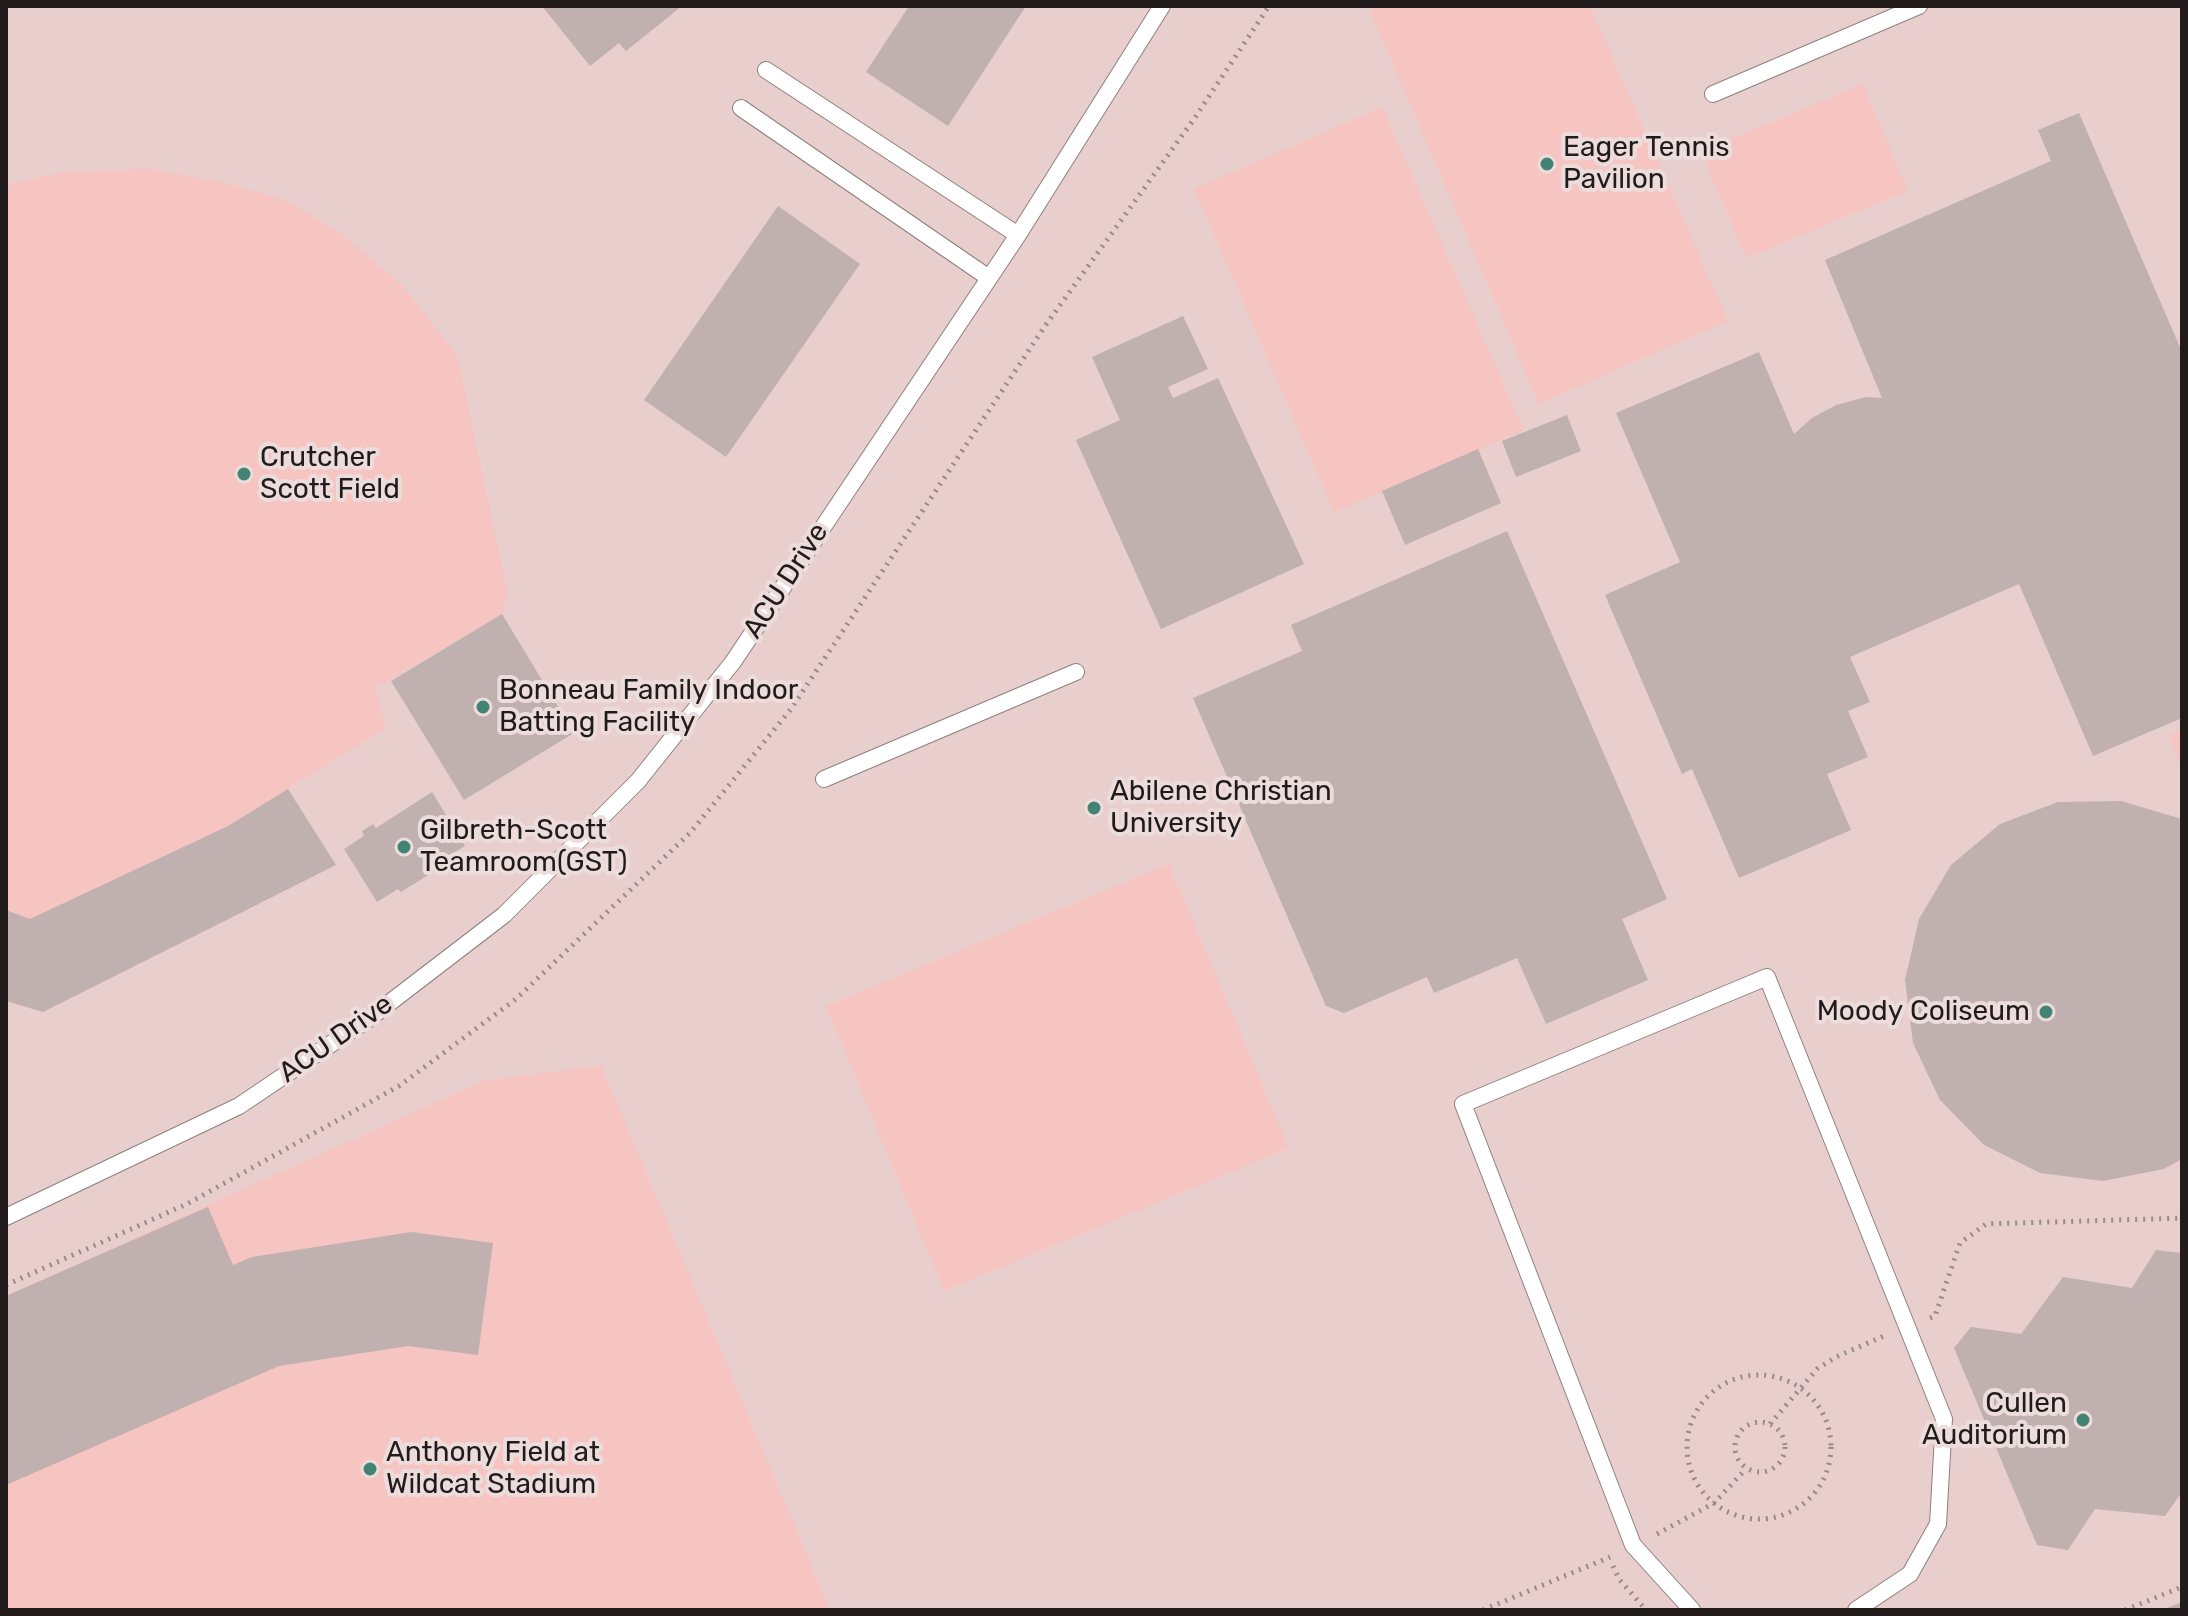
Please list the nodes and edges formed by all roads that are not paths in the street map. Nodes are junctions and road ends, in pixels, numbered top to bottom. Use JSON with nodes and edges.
{"nodes":[{"id":1,"x":1162,"y":6,"type":"edge"},
{"id":2,"x":1919,"y":6,"type":"edge"},
{"id":3,"x":766,"y":70,"type":"dead end"},
{"id":4,"x":1713,"y":94,"type":"dead end"},
{"id":5,"x":741,"y":108,"type":"dead end"},
{"id":6,"x":1018,"y":235,"type":"junction"},
{"id":7,"x":989,"y":278,"type":"junction"},
{"id":8,"x":1076,"y":672,"type":"dead end"},
{"id":9,"x":824,"y":779,"type":"dead end"},
{"id":10,"x":6,"y":1217,"type":"edge"},
{"id":11,"x":1692,"y":1610,"type":"edge"},
{"id":12,"x":1856,"y":1610,"type":"edge"}],
"edges":[{"from":1,"to":6,"type":"lane","name":"ACU Drive"},
{"from":2,"to":4,"type":"lane"},
{"from":3,"to":6,"type":"lane"},
{"from":5,"to":7,"type":"lane"},
{"from":6,"to":7,"type":"lane","name":"ACU Drive"},
{"from":7,"to":10,"type":"lane","name":"ACU Drive"},
{"from":8,"to":9,"type":"lane"},
{"from":11,"to":12,"type":"lane"}]}
